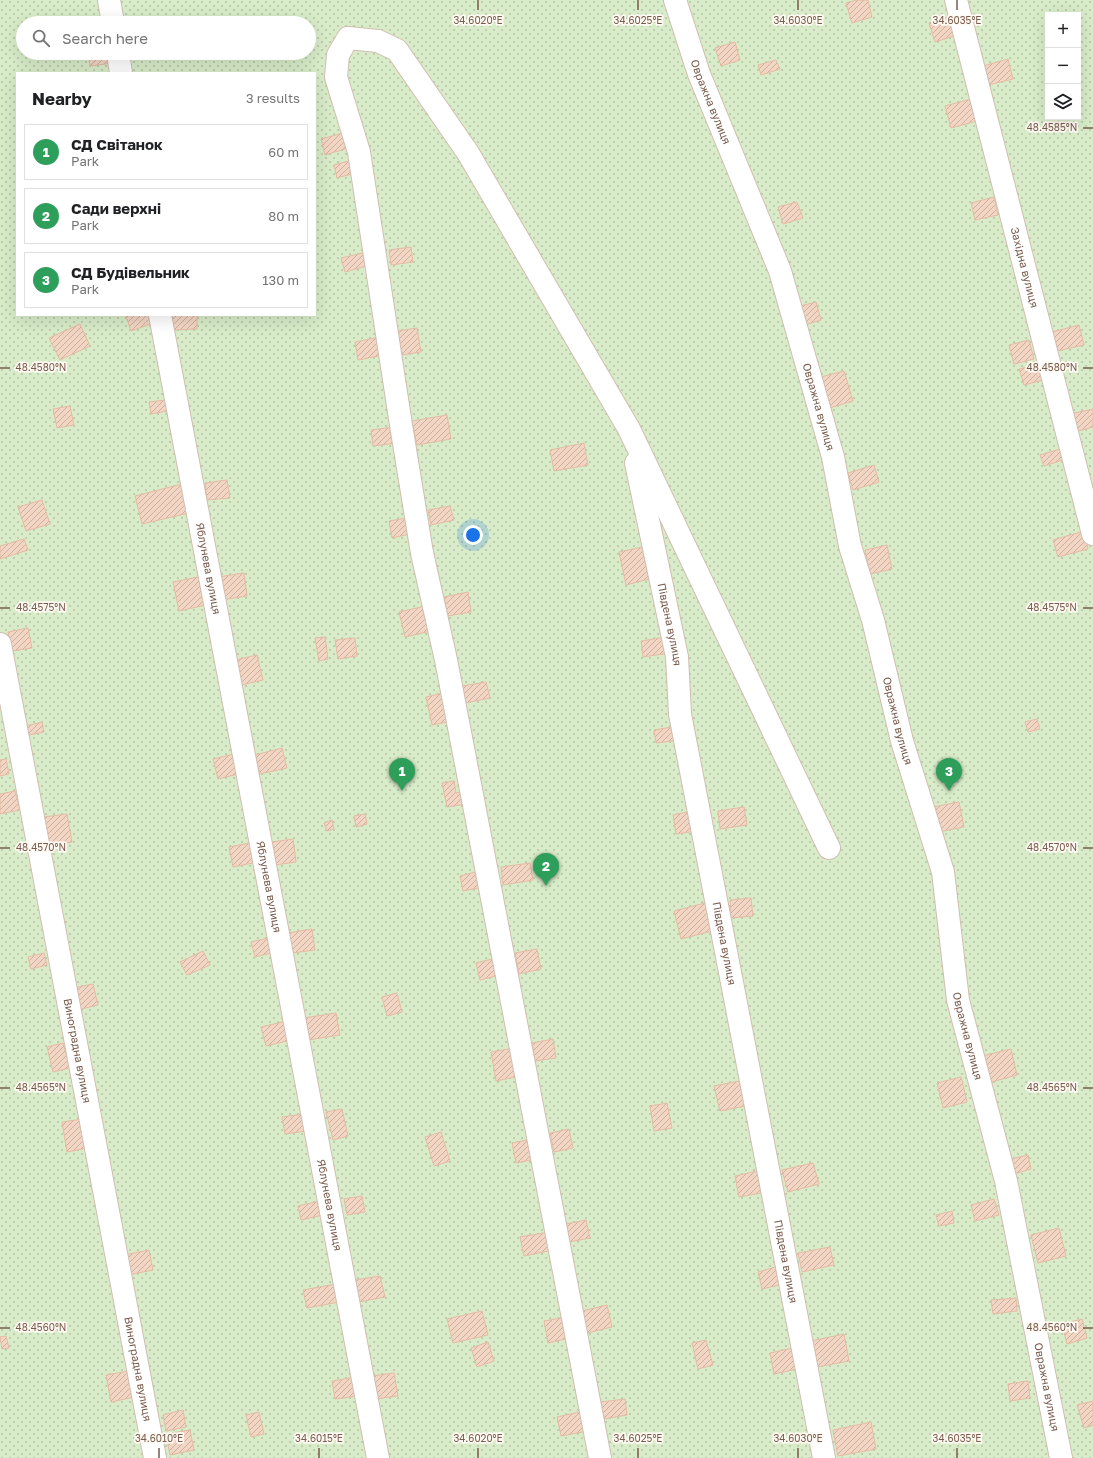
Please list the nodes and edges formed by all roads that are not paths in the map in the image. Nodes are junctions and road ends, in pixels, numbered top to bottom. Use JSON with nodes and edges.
{"nodes":[{"id":1,"x":109,"y":0,"type":"edge"},
{"id":2,"x":675,"y":0,"type":"edge"},
{"id":3,"x":956,"y":0,"type":"edge"},
{"id":4,"x":112,"y":16,"type":"edge"},
{"id":5,"x":119,"y":60,"type":"edge"},
{"id":6,"x":121,"y":72,"type":"edge"},
{"id":7,"x":160,"y":316,"type":"edge"},
{"id":8,"x":628,"y":429,"type":"junction"},
{"id":9,"x":1093,"y":534,"type":"edge"},
{"id":10,"x":0,"y":644,"type":"edge"},
{"id":11,"x":829,"y":848,"type":"dead end"},
{"id":12,"x":155,"y":1458,"type":"edge"},
{"id":13,"x":378,"y":1458,"type":"edge"},
{"id":14,"x":600,"y":1458,"type":"edge"},
{"id":15,"x":824,"y":1458,"type":"edge"},
{"id":16,"x":1061,"y":1458,"type":"edge"}],
"edges":[{"from":1,"to":4,"type":"lane"},
{"from":2,"to":16,"type":"lane","name":"Овражна вулиця"},
{"from":3,"to":9,"type":"lane","name":"Західна вулиця"},
{"from":5,"to":6,"type":"lane"},
{"from":7,"to":13,"type":"lane","name":"Яблунева вулиця"},
{"from":8,"to":11,"type":"lane"},
{"from":8,"to":14,"type":"lane"},
{"from":8,"to":15,"type":"lane","name":"Південа вулиця"},
{"from":10,"to":12,"type":"lane","name":"Виноградна вулиця"}]}
